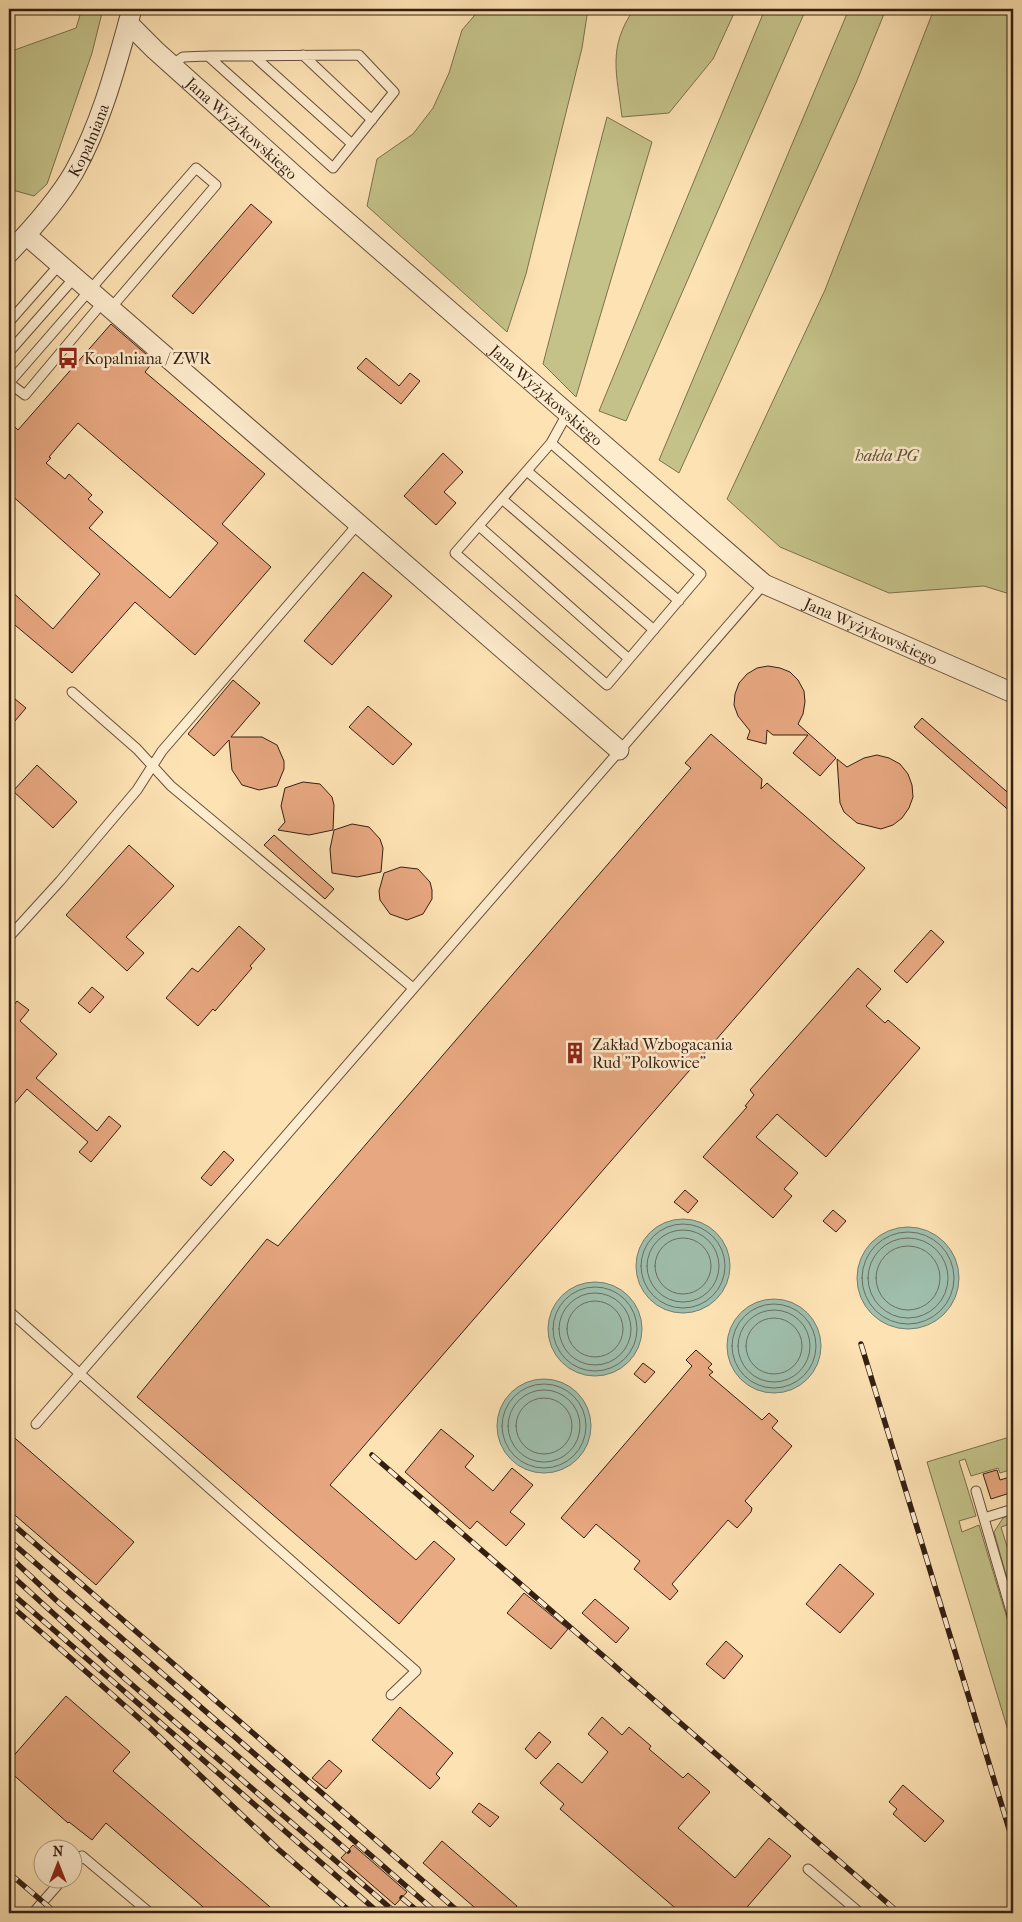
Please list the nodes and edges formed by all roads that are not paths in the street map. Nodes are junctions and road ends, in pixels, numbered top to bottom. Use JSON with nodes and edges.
{"nodes":[{"id":1,"x":130,"y":16,"type":"edge"},
{"id":2,"x":303,"y":55,"type":"junction"},
{"id":3,"x":208,"y":56,"type":"junction"},
{"id":4,"x":254,"y":56,"type":"junction"},
{"id":5,"x":172,"y":65,"type":"junction"},
{"id":6,"x":372,"y":120,"type":"junction"},
{"id":7,"x":352,"y":144,"type":"junction"},
{"id":8,"x":26,"y":235,"type":"junction"},
{"id":9,"x":9,"y":253,"type":"edge"},
{"id":10,"x":60,"y":264,"type":"junction"},
{"id":11,"x":75,"y":277,"type":"junction"},
{"id":12,"x":101,"y":300,"type":"junction"},
{"id":13,"x":9,"y":322,"type":"edge"},
{"id":14,"x":9,"y":352,"type":"edge"},
{"id":15,"x":9,"y":383,"type":"edge"},
{"id":16,"x":567,"y":414,"type":"junction"},
{"id":17,"x":551,"y":443,"type":"junction"},
{"id":18,"x":528,"y":471,"type":"junction"},
{"id":19,"x":502,"y":500,"type":"junction"},
{"id":20,"x":358,"y":524,"type":"junction"},
{"id":21,"x":478,"y":526,"type":"junction"},
{"id":22,"x":764,"y":584,"type":"junction"},
{"id":23,"x":679,"y":601,"type":"junction"},
{"id":24,"x":654,"y":630,"type":"junction"},
{"id":25,"x":630,"y":659,"type":"junction"},
{"id":26,"x":72,"y":692,"type":"dead end"},
{"id":27,"x":1013,"y":693,"type":"edge"},
{"id":28,"x":620,"y":750,"type":"junction"},
{"id":29,"x":153,"y":768,"type":"junction"},
{"id":30,"x":9,"y":937,"type":"edge"},
{"id":31,"x":413,"y":988,"type":"junction"},
{"id":32,"x":9,"y":1311,"type":"edge"},
{"id":33,"x":78,"y":1373,"type":"junction"},
{"id":34,"x":36,"y":1424,"type":"dead end"},
{"id":35,"x":976,"y":1490,"type":"dead end"},
{"id":36,"x":1013,"y":1509,"type":"edge"},
{"id":37,"x":984,"y":1518,"type":"junction"},
{"id":38,"x":1013,"y":1618,"type":"edge"},
{"id":39,"x":391,"y":1695,"type":"dead end"},
{"id":40,"x":82,"y":1856,"type":"edge"},
{"id":41,"x":808,"y":1869,"type":"dead end"},
{"id":42,"x":53,"y":1890,"type":"edge"},
{"id":43,"x":33,"y":1913,"type":"edge"},
{"id":44,"x":150,"y":1913,"type":"edge"},
{"id":45,"x":860,"y":1913,"type":"edge"}],
"edges":[{"from":1,"to":5,"type":"street","name":"Jana Wyżykowskiego"},
{"from":1,"to":8,"type":"street","name":"Kopalniana"},
{"from":2,"to":4,"type":"lane"},
{"from":2,"to":6,"type":"lane"},
{"from":2,"to":6,"type":"lane"},
{"from":3,"to":4,"type":"lane"},
{"from":3,"to":5,"type":"lane"},
{"from":3,"to":7,"type":"lane"},
{"from":4,"to":7,"type":"lane"},
{"from":5,"to":16,"type":"street","name":"Jana Wyżykowskiego"},
{"from":6,"to":7,"type":"lane"},
{"from":8,"to":9,"type":"street","name":"Kopalniana"},
{"from":8,"to":10,"type":"street"},
{"from":10,"to":11,"type":"street"},
{"from":10,"to":13,"type":"lane"},
{"from":11,"to":12,"type":"street"},
{"from":11,"to":14,"type":"lane"},
{"from":12,"to":12,"type":"lane"},
{"from":12,"to":15,"type":"lane"},
{"from":12,"to":15,"type":"lane"},
{"from":12,"to":20,"type":"street"},
{"from":16,"to":17,"type":"lane"},
{"from":16,"to":22,"type":"street","name":"Jana Wyżykowskiego"},
{"from":17,"to":18,"type":"lane"},
{"from":17,"to":23,"type":"lane"},
{"from":18,"to":19,"type":"lane"},
{"from":18,"to":23,"type":"lane"},
{"from":19,"to":21,"type":"lane"},
{"from":19,"to":24,"type":"lane"},
{"from":20,"to":28,"type":"street"},
{"from":20,"to":29,"type":"lane"},
{"from":21,"to":25,"type":"lane"},
{"from":21,"to":25,"type":"lane"},
{"from":22,"to":27,"type":"street","name":"Jana Wyżykowskiego"},
{"from":22,"to":28,"type":"lane"},
{"from":23,"to":24,"type":"lane"},
{"from":24,"to":25,"type":"lane"},
{"from":26,"to":29,"type":"lane"},
{"from":28,"to":31,"type":"lane"},
{"from":29,"to":30,"type":"lane"},
{"from":29,"to":31,"type":"lane"},
{"from":31,"to":33,"type":"lane"},
{"from":32,"to":33,"type":"lane"},
{"from":33,"to":34,"type":"lane"},
{"from":33,"to":39,"type":"lane"},
{"from":35,"to":37,"type":"lane"},
{"from":36,"to":37,"type":"lane"},
{"from":37,"to":38,"type":"lane"},
{"from":40,"to":44,"type":"lane"},
{"from":41,"to":45,"type":"lane"},
{"from":42,"to":43,"type":"lane"}]}
